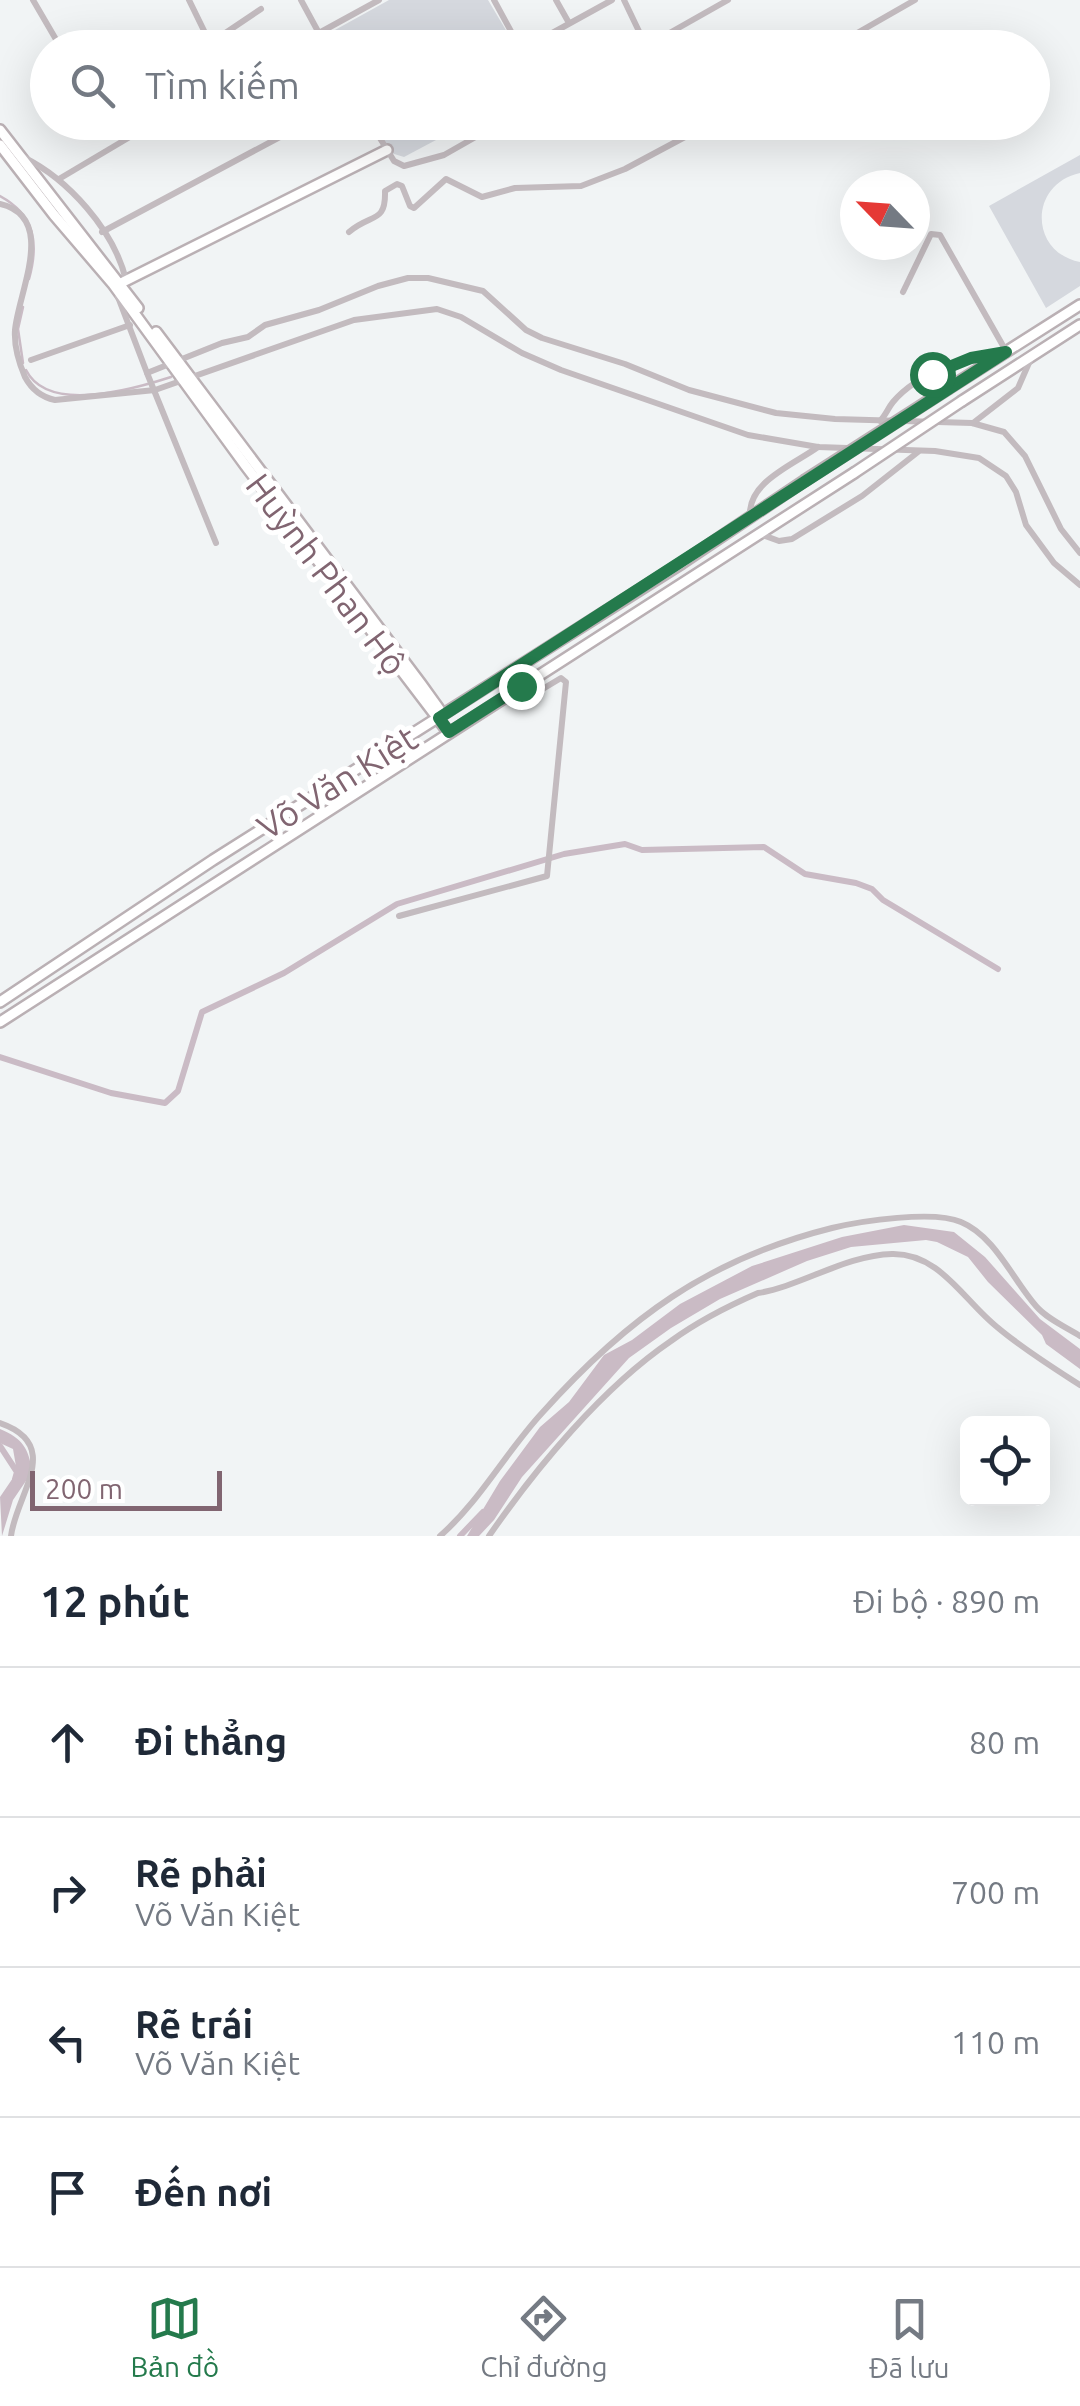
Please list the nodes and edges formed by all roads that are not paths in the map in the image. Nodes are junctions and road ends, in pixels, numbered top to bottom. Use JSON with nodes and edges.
{"nodes":[{"id":1,"x":32,"y":0,"type":"edge"},
{"id":2,"x":189,"y":0,"type":"edge"},
{"id":3,"x":301,"y":0,"type":"edge"},
{"id":4,"x":379,"y":0,"type":"edge"},
{"id":5,"x":494,"y":0,"type":"edge"},
{"id":6,"x":556,"y":0,"type":"edge"},
{"id":7,"x":612,"y":0,"type":"edge"},
{"id":8,"x":624,"y":0,"type":"edge"},
{"id":9,"x":728,"y":0,"type":"edge"},
{"id":10,"x":915,"y":0,"type":"edge"},
{"id":11,"x":261,"y":10,"type":"dead end"},
{"id":12,"x":568,"y":24,"type":"junction"},
{"id":13,"x":50,"y":30,"type":"edge"},
{"id":14,"x":200,"y":30,"type":"edge"},
{"id":15,"x":230,"y":30,"type":"edge"},
{"id":16,"x":317,"y":30,"type":"edge"},
{"id":17,"x":326,"y":30,"type":"edge"},
{"id":18,"x":512,"y":30,"type":"edge"},
{"id":19,"x":557,"y":30,"type":"edge"},
{"id":20,"x":637,"y":30,"type":"edge"},
{"id":21,"x":675,"y":30,"type":"edge"},
{"id":22,"x":863,"y":30,"type":"edge"},
{"id":23,"x":0,"y":130,"type":"edge"},
{"id":24,"x":125,"y":140,"type":"edge"},
{"id":25,"x":274,"y":140,"type":"edge"},
{"id":26,"x":381,"y":140,"type":"edge"},
{"id":27,"x":470,"y":140,"type":"edge"},
{"id":28,"x":679,"y":140,"type":"edge"},
{"id":29,"x":0,"y":145,"type":"edge"},
{"id":30,"x":387,"y":150,"type":"junction"},
{"id":31,"x":18,"y":154,"type":"junction"},
{"id":32,"x":400,"y":166,"type":"junction"},
{"id":33,"x":60,"y":179,"type":"junction"},
{"id":34,"x":397,"y":184,"type":"junction"},
{"id":35,"x":0,"y":204,"type":"edge"},
{"id":36,"x":102,"y":232,"type":"junction"},
{"id":37,"x":349,"y":232,"type":"dead end"},
{"id":38,"x":120,"y":282,"type":"junction"},
{"id":39,"x":903,"y":292,"type":"dead end"},
{"id":40,"x":1080,"y":305,"type":"edge"},
{"id":41,"x":130,"y":325,"type":"junction"},
{"id":42,"x":1080,"y":325,"type":"edge"},
{"id":43,"x":1006,"y":352,"type":"junction"},
{"id":44,"x":1033,"y":355,"type":"junction"},
{"id":45,"x":31,"y":360,"type":"dead end"},
{"id":46,"x":176,"y":363,"type":"junction"},
{"id":47,"x":147,"y":374,"type":"junction"},
{"id":48,"x":187,"y":379,"type":"junction"},
{"id":49,"x":154,"y":389,"type":"junction"},
{"id":50,"x":880,"y":421,"type":"junction"},
{"id":51,"x":972,"y":424,"type":"junction"},
{"id":52,"x":818,"y":446,"type":"junction"},
{"id":53,"x":920,"y":451,"type":"junction"},
{"id":54,"x":750,"y":517,"type":"junction"},
{"id":55,"x":760,"y":534,"type":"junction"},
{"id":56,"x":216,"y":543,"type":"dead end"},
{"id":57,"x":1080,"y":554,"type":"edge"},
{"id":58,"x":1080,"y":585,"type":"edge"},
{"id":59,"x":521,"y":686,"type":"junction"},
{"id":60,"x":438,"y":716,"type":"junction"},
{"id":61,"x":449,"y":732,"type":"junction"},
{"id":62,"x":398,"y":916,"type":"dead end"},
{"id":63,"x":41,"y":975,"type":"junction"},
{"id":64,"x":49,"y":990,"type":"junction"},
{"id":65,"x":0,"y":1002,"type":"edge"},
{"id":66,"x":0,"y":1022,"type":"edge"},
{"id":67,"x":1080,"y":1336,"type":"edge"},
{"id":68,"x":1080,"y":1385,"type":"edge"},
{"id":69,"x":0,"y":1423,"type":"edge"},
{"id":70,"x":11,"y":1536,"type":"edge"},
{"id":71,"x":440,"y":1536,"type":"edge"},
{"id":72,"x":489,"y":1536,"type":"edge"}],
"edges":[{"from":1,"to":13,"type":"street"},
{"from":2,"to":14,"type":"street"},
{"from":3,"to":16,"type":"street"},
{"from":4,"to":17,"type":"street"},
{"from":5,"to":18,"type":"street"},
{"from":6,"to":12,"type":"street"},
{"from":7,"to":12,"type":"street"},
{"from":8,"to":20,"type":"street"},
{"from":9,"to":21,"type":"street"},
{"from":10,"to":22,"type":"street"},
{"from":11,"to":15,"type":"street"},
{"from":12,"to":19,"type":"street"},
{"from":23,"to":31,"type":"main road","name":"Huỳnh Phan Hộ"},
{"from":24,"to":33,"type":"street"},
{"from":25,"to":36,"type":"street"},
{"from":26,"to":30,"type":"street"},
{"from":27,"to":32,"type":"street"},
{"from":28,"to":34,"type":"street"},
{"from":29,"to":38,"type":"main road","name":"Huỳnh Phan Hộ"},
{"from":30,"to":32,"type":"street"},
{"from":30,"to":38,"type":"main road"},
{"from":31,"to":33,"type":"street"},
{"from":31,"to":38,"type":"main road","name":"Huỳnh Phan Hộ"},
{"from":32,"to":34,"type":"street"},
{"from":33,"to":36,"type":"street"},
{"from":34,"to":37,"type":"street"},
{"from":35,"to":49,"type":"street"},
{"from":36,"to":38,"type":"street"},
{"from":38,"to":41,"type":"street"},
{"from":38,"to":46,"type":"main road","name":"Huỳnh Phan Hộ"},
{"from":39,"to":43,"type":"street"},
{"from":40,"to":43,"type":"main road","name":"Võ Văn Kiệt"},
{"from":41,"to":45,"type":"street"},
{"from":41,"to":47,"type":"street"},
{"from":42,"to":44,"type":"main road","name":"Võ Văn Kiệt"},
{"from":43,"to":50,"type":"street"},
{"from":43,"to":54,"type":"main road","name":"Võ Văn Kiệt","bridge":true},
{"from":44,"to":51,"type":"street"},
{"from":44,"to":55,"type":"main road","name":"Võ Văn Kiệt","bridge":true},
{"from":46,"to":47,"type":"street"},
{"from":46,"to":48,"type":"main road","name":"Huỳnh Phan Hộ"},
{"from":46,"to":50,"type":"street"},
{"from":47,"to":49,"type":"street"},
{"from":48,"to":49,"type":"street"},
{"from":48,"to":52,"type":"street"},
{"from":48,"to":60,"type":"main road","name":"Huỳnh Phan Hộ"},
{"from":49,"to":56,"type":"street"},
{"from":50,"to":51,"type":"street"},
{"from":51,"to":57,"type":"street"},
{"from":52,"to":53,"type":"street"},
{"from":52,"to":54,"type":"street"},
{"from":53,"to":55,"type":"street"},
{"from":53,"to":58,"type":"street"},
{"from":54,"to":60,"type":"main road","name":"Võ Văn Kiệt"},
{"from":55,"to":59,"type":"main road","name":"Võ Văn Kiệt"},
{"from":59,"to":61,"type":"main road","name":"Võ Văn Kiệt"},
{"from":59,"to":62,"type":"street"},
{"from":60,"to":61,"type":"main road","name":"Huỳnh Phan Hộ"},
{"from":60,"to":63,"type":"main road","name":"Võ Văn Kiệt"},
{"from":61,"to":64,"type":"main road","name":"Võ Văn Kiệt"},
{"from":63,"to":64,"type":"main road"},
{"from":63,"to":65,"type":"main road","name":"Võ Văn Kiệt"},
{"from":64,"to":66,"type":"main road","name":"Võ Văn Kiệt"},
{"from":67,"to":71,"type":"street"},
{"from":68,"to":72,"type":"street"},
{"from":69,"to":70,"type":"street"}]}
